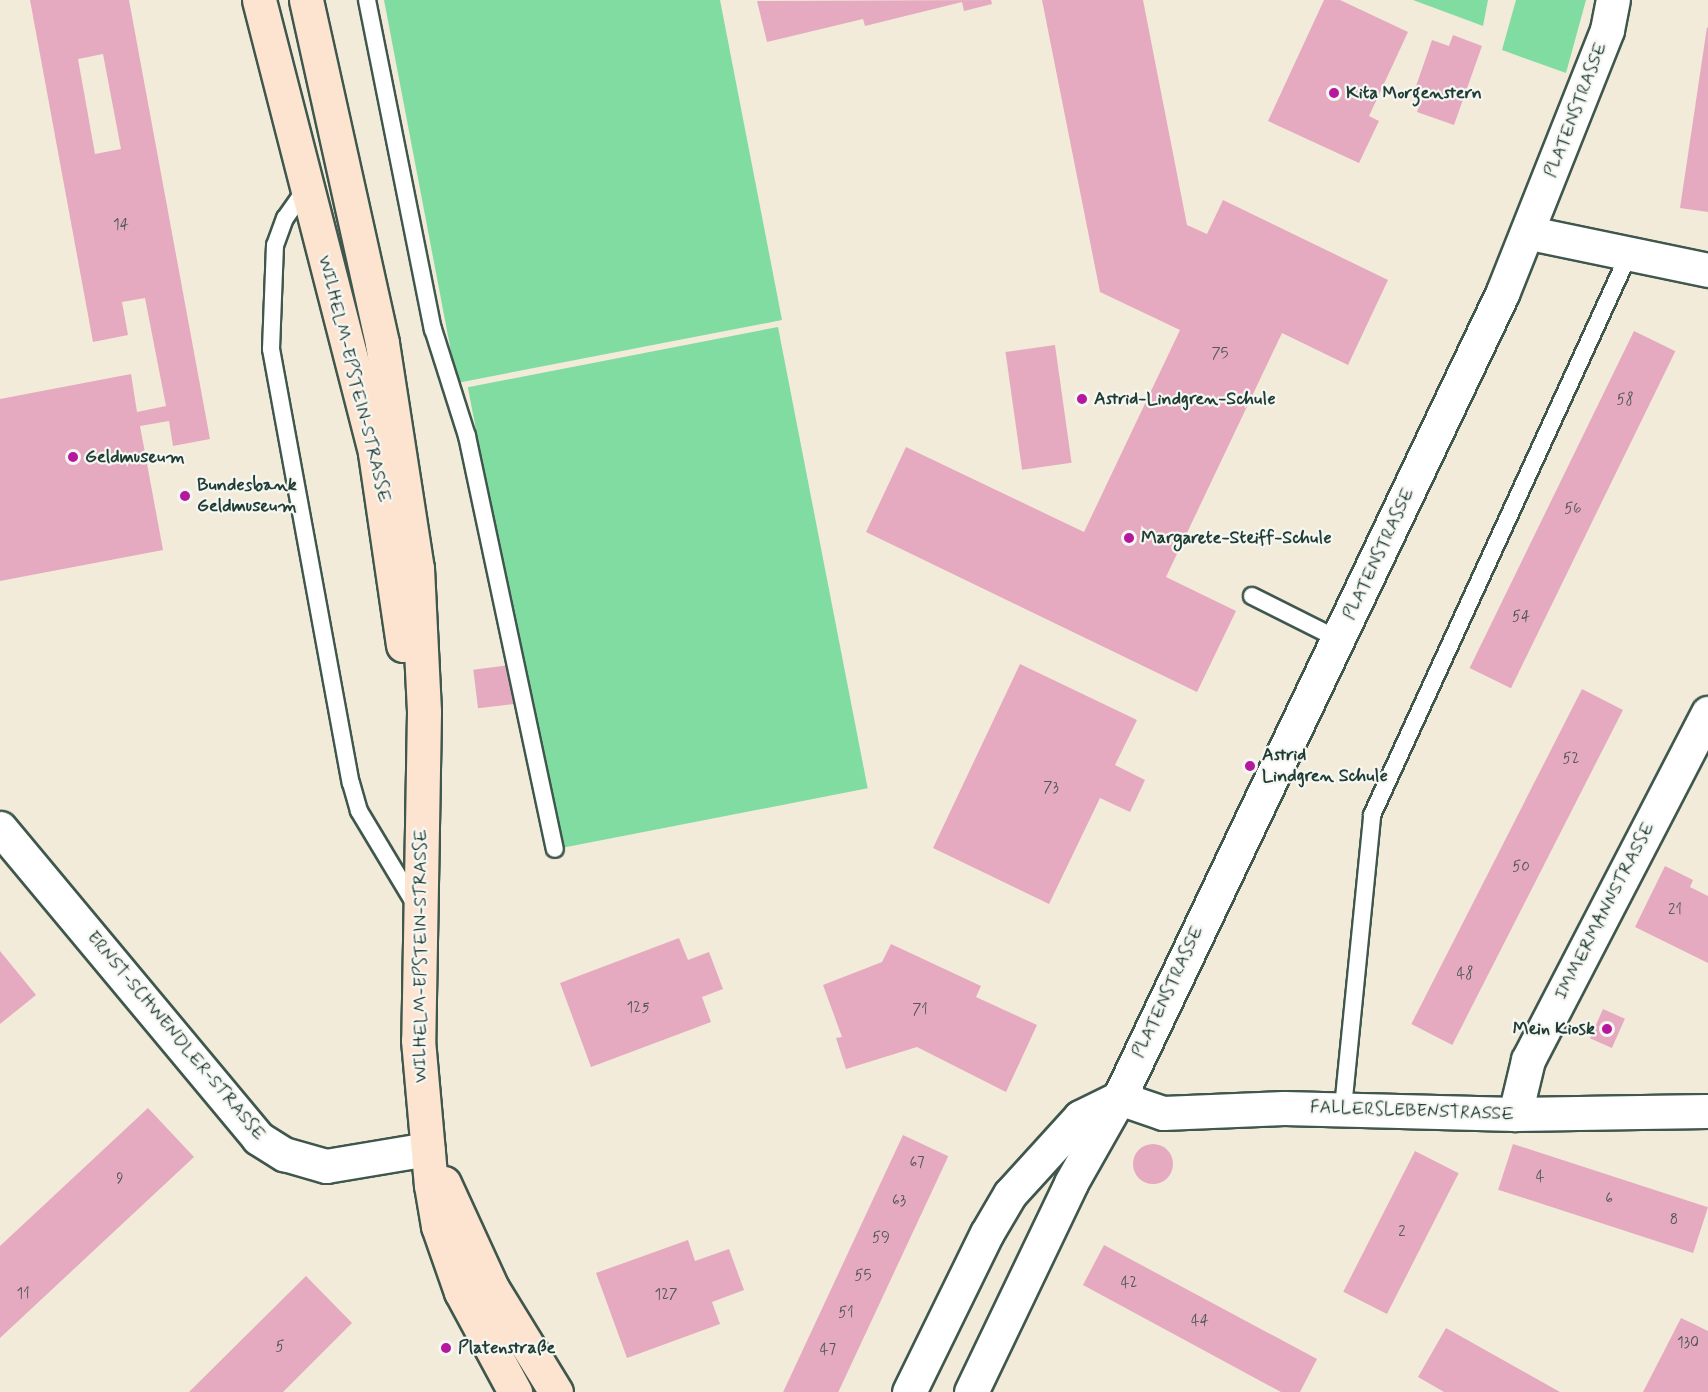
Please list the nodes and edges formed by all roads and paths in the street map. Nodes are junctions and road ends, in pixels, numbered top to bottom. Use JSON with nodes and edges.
{"nodes":[{"id":1,"x":259,"y":0,"type":"edge"},
{"id":2,"x":306,"y":0,"type":"edge"},
{"id":3,"x":367,"y":0,"type":"edge"},
{"id":4,"x":1613,"y":0,"type":"edge"},
{"id":5,"x":307,"y":187,"type":"junction"},
{"id":6,"x":1530,"y":233,"type":"junction"},
{"id":7,"x":1628,"y":256,"type":"junction"},
{"id":8,"x":1708,"y":270,"type":"edge"},
{"id":9,"x":1251,"y":596,"type":"dead end"},
{"id":10,"x":1338,"y":639,"type":"junction"},
{"id":11,"x":1708,"y":713,"type":"edge"},
{"id":12,"x":421,"y":762,"type":"junction"},
{"id":13,"x":0,"y":828,"type":"edge"},
{"id":14,"x":555,"y":849,"type":"dead end"},
{"id":15,"x":418,"y":909,"type":"junction"},
{"id":16,"x":1119,"y":1098,"type":"junction"},
{"id":17,"x":1343,"y":1108,"type":"junction"},
{"id":18,"x":1708,"y":1111,"type":"edge"},
{"id":19,"x":1515,"y":1114,"type":"junction"},
{"id":20,"x":428,"y":1149,"type":"junction"},
{"id":21,"x":514,"y":1392,"type":"edge"},
{"id":22,"x":556,"y":1392,"type":"edge"},
{"id":23,"x":909,"y":1392,"type":"edge"},
{"id":24,"x":971,"y":1392,"type":"edge"}],
"edges":[{"from":1,"to":5,"type":"main road","name":"WILHELM-EPSTEIN-STRASSE"},
{"from":2,"to":12,"type":"main road","name":"WILHELM-EPSTEIN-STRASSE"},
{"from":3,"to":14,"type":"lane"},
{"from":4,"to":6,"type":"street","name":"PLATENSTRASSE"},
{"from":5,"to":12,"type":"main road","name":"WILHELM-EPSTEIN-STRASSE"},
{"from":5,"to":15,"type":"lane"},
{"from":6,"to":7,"type":"street"},
{"from":6,"to":10,"type":"street","name":"PLATENSTRASSE"},
{"from":7,"to":8,"type":"street"},
{"from":7,"to":17,"type":"lane"},
{"from":9,"to":10,"type":"lane"},
{"from":10,"to":16,"type":"street","name":"PLATENSTRASSE"},
{"from":11,"to":19,"type":"street","name":"IMMERMANNSTRASSE"},
{"from":12,"to":15,"type":"main road","name":"WILHELM-EPSTEIN-STRASSE"},
{"from":13,"to":20,"type":"street","name":"ERNST-SCHWENDLER-STRASSE"},
{"from":15,"to":20,"type":"main road","name":"WILHELM-EPSTEIN-STRASSE"},
{"from":16,"to":17,"type":"street","name":"FALLERSLEBENSTRASSE"},
{"from":16,"to":23,"type":"street"},
{"from":16,"to":24,"type":"street","name":"PLATENSTRASSE"},
{"from":17,"to":19,"type":"street","name":"FALLERSLEBENSTRASSE"},
{"from":18,"to":19,"type":"street","name":"FALLERSLEBENSTRASSE"},
{"from":20,"to":21,"type":"main road"},
{"from":20,"to":22,"type":"main road"}]}
